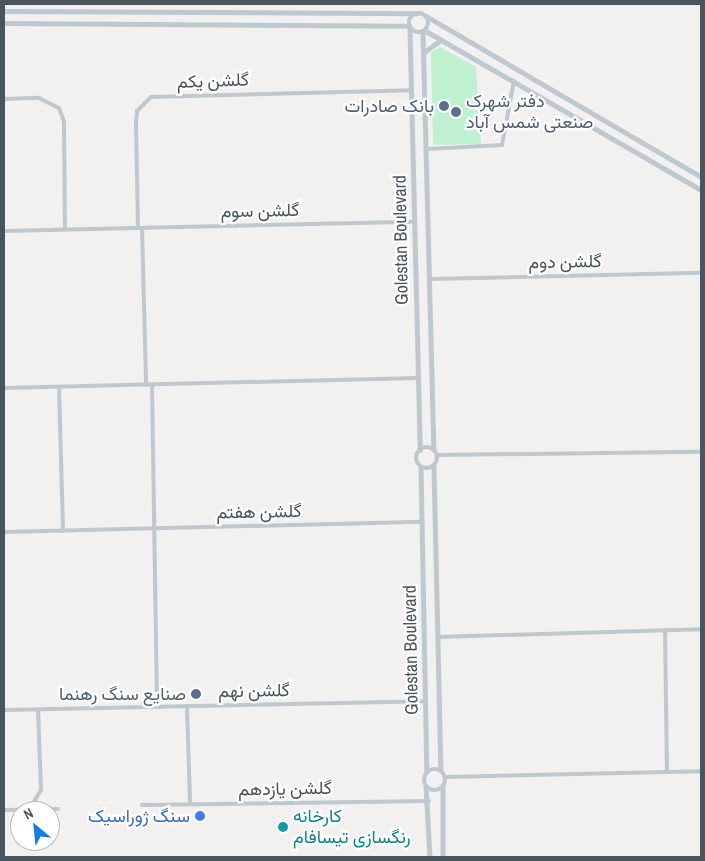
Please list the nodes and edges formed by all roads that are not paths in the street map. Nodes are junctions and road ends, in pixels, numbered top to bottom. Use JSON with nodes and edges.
{"nodes":[{"id":1,"x":4,"y":11,"type":"edge"},
{"id":2,"x":417,"y":13,"type":"junction"},
{"id":3,"x":426,"y":16,"type":"junction"},
{"id":4,"x":4,"y":23,"type":"edge"},
{"id":5,"x":410,"y":28,"type":"junction"},
{"id":6,"x":424,"y":32,"type":"junction"},
{"id":7,"x":441,"y":40,"type":"junction"},
{"id":8,"x":423,"y":53,"type":"junction"},
{"id":9,"x":412,"y":61,"type":"junction"},
{"id":10,"x":423,"y":61,"type":"junction"},
{"id":11,"x":514,"y":81,"type":"junction"},
{"id":12,"x":413,"y":90,"type":"junction"},
{"id":13,"x":4,"y":99,"type":"edge"},
{"id":14,"x":427,"y":149,"type":"junction"},
{"id":15,"x":701,"y":177,"type":"edge"},
{"id":16,"x":701,"y":190,"type":"edge"},
{"id":17,"x":414,"y":222,"type":"junction"},
{"id":18,"x":140,"y":228,"type":"junction"},
{"id":19,"x":65,"y":230,"type":"junction"},
{"id":20,"x":4,"y":231,"type":"edge"},
{"id":21,"x":701,"y":274,"type":"edge"},
{"id":22,"x":430,"y":279,"type":"junction"},
{"id":23,"x":417,"y":378,"type":"junction"},
{"id":24,"x":146,"y":385,"type":"junction"},
{"id":25,"x":152,"y":385,"type":"junction"},
{"id":26,"x":59,"y":387,"type":"junction"},
{"id":27,"x":4,"y":388,"type":"edge"},
{"id":28,"x":434,"y":449,"type":"junction"},
{"id":29,"x":420,"y":450,"type":"junction"},
{"id":30,"x":701,"y":452,"type":"edge"},
{"id":31,"x":438,"y":455,"type":"junction"},
{"id":32,"x":421,"y":467,"type":"junction"},
{"id":33,"x":434,"y":467,"type":"junction"},
{"id":34,"x":422,"y":522,"type":"junction"},
{"id":35,"x":155,"y":528,"type":"junction"},
{"id":36,"x":63,"y":531,"type":"junction"},
{"id":37,"x":4,"y":532,"type":"edge"},
{"id":38,"x":701,"y":629,"type":"edge"},
{"id":39,"x":665,"y":630,"type":"junction"},
{"id":40,"x":438,"y":637,"type":"junction"},
{"id":41,"x":426,"y":701,"type":"junction"},
{"id":42,"x":157,"y":706,"type":"junction"},
{"id":43,"x":187,"y":706,"type":"junction"},
{"id":44,"x":4,"y":710,"type":"edge"},
{"id":45,"x":38,"y":710,"type":"junction"},
{"id":46,"x":441,"y":770,"type":"junction"},
{"id":47,"x":701,"y":771,"type":"edge"},
{"id":48,"x":427,"y":772,"type":"junction"},
{"id":49,"x":667,"y":772,"type":"junction"},
{"id":50,"x":446,"y":777,"type":"junction"},
{"id":51,"x":426,"y":786,"type":"junction"},
{"id":52,"x":443,"y":787,"type":"junction"},
{"id":53,"x":34,"y":801,"type":"edge"},
{"id":54,"x":429,"y":801,"type":"junction"},
{"id":55,"x":142,"y":804,"type":"dead end"},
{"id":56,"x":190,"y":804,"type":"junction"},
{"id":57,"x":430,"y":857,"type":"edge"},
{"id":58,"x":443,"y":857,"type":"edge"}],
"edges":[{"from":1,"to":2,"type":"street"},
{"from":2,"to":3,"type":"street"},
{"from":2,"to":5,"type":"street"},
{"from":3,"to":6,"type":"street","name":"Golestan Boulevard"},
{"from":3,"to":15,"type":"street"},
{"from":4,"to":5,"type":"street"},
{"from":5,"to":6,"type":"street"},
{"from":5,"to":9,"type":"street","name":"Golestan Boulevard"},
{"from":6,"to":7,"type":"street"},
{"from":6,"to":8,"type":"street","name":"Golestan Boulevard"},
{"from":7,"to":8,"type":"street"},
{"from":7,"to":11,"type":"street"},
{"from":8,"to":10,"type":"street","name":"Golestan Boulevard"},
{"from":9,"to":10,"type":"street"},
{"from":9,"to":12,"type":"street","name":"Golestan Boulevard"},
{"from":10,"to":14,"type":"street","name":"Golestan Boulevard"},
{"from":11,"to":14,"type":"street"},
{"from":11,"to":16,"type":"street"},
{"from":12,"to":17,"type":"street","name":"Golestan Boulevard"},
{"from":12,"to":18,"type":"street","name":"گلشن یکم"},
{"from":13,"to":19,"type":"street"},
{"from":14,"to":22,"type":"street","name":"Golestan Boulevard"},
{"from":17,"to":18,"type":"street","name":"گلشن سوم"},
{"from":17,"to":23,"type":"street","name":"Golestan Boulevard"},
{"from":18,"to":19,"type":"street","name":"گلشن سوم"},
{"from":18,"to":24,"type":"street","name":"گلشن یکم"},
{"from":19,"to":20,"type":"street","name":"گلشن سوم"},
{"from":21,"to":22,"type":"street","name":"گلشن دوم"},
{"from":22,"to":28,"type":"street","name":"Golestan Boulevard"},
{"from":23,"to":25,"type":"street"},
{"from":23,"to":29,"type":"street","name":"Golestan Boulevard"},
{"from":24,"to":25,"type":"street"},
{"from":24,"to":26,"type":"street"},
{"from":25,"to":35,"type":"street"},
{"from":26,"to":27,"type":"street"},
{"from":26,"to":36,"type":"street"},
{"from":28,"to":29,"type":"street"},
{"from":28,"to":31,"type":"street"},
{"from":29,"to":32,"type":"street"},
{"from":30,"to":31,"type":"street"},
{"from":31,"to":33,"type":"street"},
{"from":32,"to":33,"type":"street"},
{"from":32,"to":34,"type":"street","name":"Golestan Boulevard"},
{"from":33,"to":40,"type":"street","name":"Golestan Boulevard"},
{"from":34,"to":35,"type":"street","name":"گلشن هفتم"},
{"from":34,"to":41,"type":"street","name":"Golestan Boulevard"},
{"from":35,"to":36,"type":"street","name":"گلشن هفتم"},
{"from":35,"to":42,"type":"street"},
{"from":36,"to":37,"type":"street","name":"گلشن هفتم"},
{"from":38,"to":39,"type":"street"},
{"from":39,"to":40,"type":"street"},
{"from":39,"to":49,"type":"street"},
{"from":40,"to":46,"type":"street","name":"Golestan Boulevard"},
{"from":41,"to":43,"type":"street","name":"گلشن نهم"},
{"from":41,"to":48,"type":"street","name":"Golestan Boulevard"},
{"from":42,"to":43,"type":"street","name":"گلشن نهم"},
{"from":42,"to":45,"type":"street","name":"گلشن نهم"},
{"from":43,"to":56,"type":"street"},
{"from":44,"to":45,"type":"street","name":"گلشن نهم"},
{"from":45,"to":53,"type":"street"},
{"from":46,"to":48,"type":"street"},
{"from":46,"to":50,"type":"street"},
{"from":47,"to":49,"type":"street"},
{"from":48,"to":51,"type":"street"},
{"from":49,"to":50,"type":"street"},
{"from":50,"to":52,"type":"street"},
{"from":51,"to":52,"type":"street"},
{"from":51,"to":54,"type":"street"},
{"from":52,"to":58,"type":"street"},
{"from":54,"to":56,"type":"street","name":"گلشن یازدهم"},
{"from":54,"to":57,"type":"street"},
{"from":55,"to":56,"type":"street","name":"گلشن یازدهم"}]}
